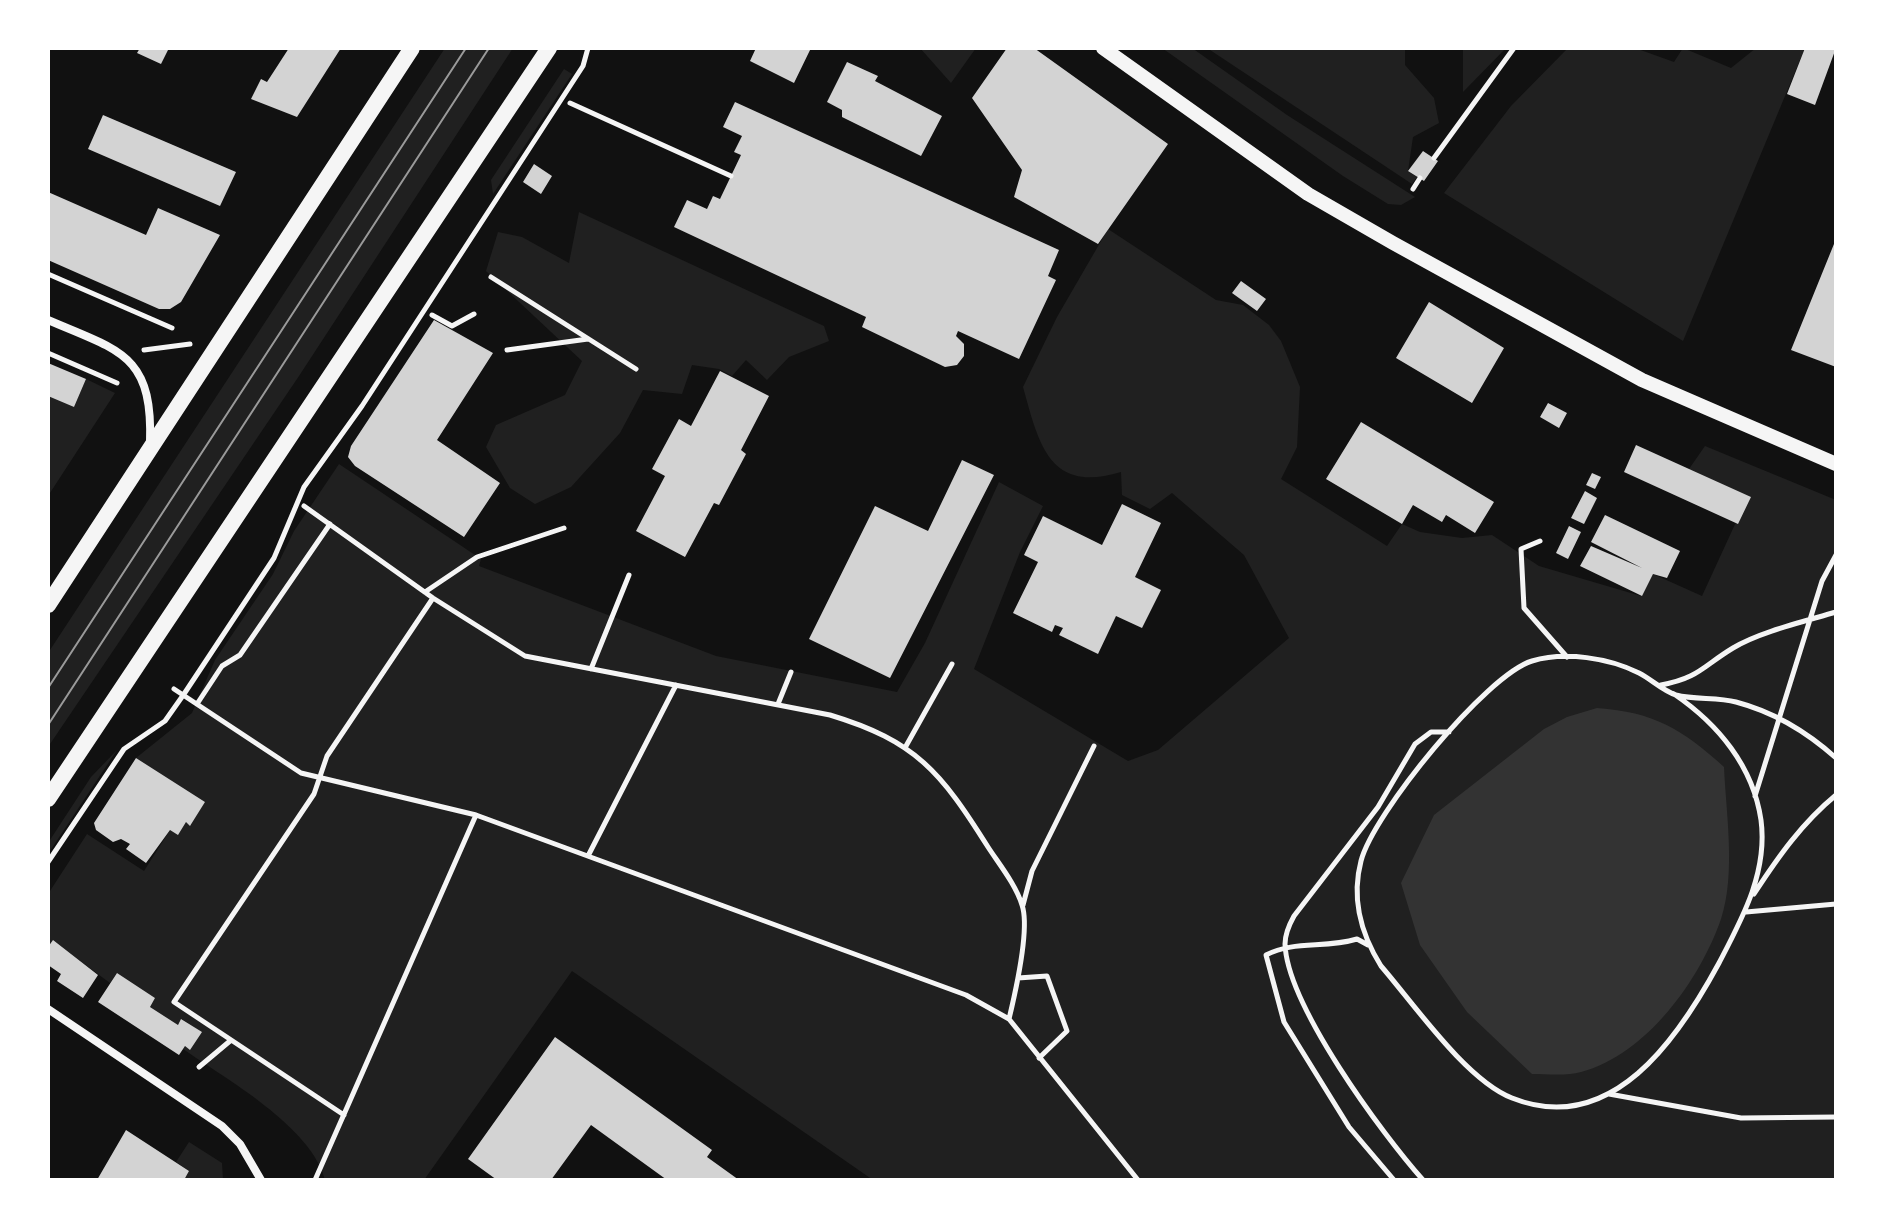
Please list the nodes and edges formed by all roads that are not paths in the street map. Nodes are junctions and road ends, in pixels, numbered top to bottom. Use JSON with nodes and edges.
{"nodes":[{"id":1,"x":412,"y":48,"type":"edge"},
{"id":2,"x":549,"y":48,"type":"edge"},
{"id":3,"x":1096,"y":48,"type":"edge"},
{"id":4,"x":1103,"y":48,"type":"edge"},
{"id":5,"x":1117,"y":58,"type":"junction"},
{"id":6,"x":48,"y":320,"type":"edge"},
{"id":7,"x":149,"y":454,"type":"junction"},
{"id":8,"x":1836,"y":464,"type":"edge"},
{"id":9,"x":48,"y":605,"type":"edge"},
{"id":10,"x":48,"y":799,"type":"edge"},
{"id":11,"x":48,"y":1009,"type":"edge"},
{"id":12,"x":261,"y":1180,"type":"edge"}],
"edges":[{"from":1,"to":7,"type":"main road"},
{"from":2,"to":10,"type":"main road"},
{"from":3,"to":5,"type":"street"},
{"from":4,"to":5,"type":"street"},
{"from":5,"to":8,"type":"street"},
{"from":6,"to":7,"type":"street"},
{"from":7,"to":9,"type":"main road"},
{"from":11,"to":12,"type":"street"}]}
